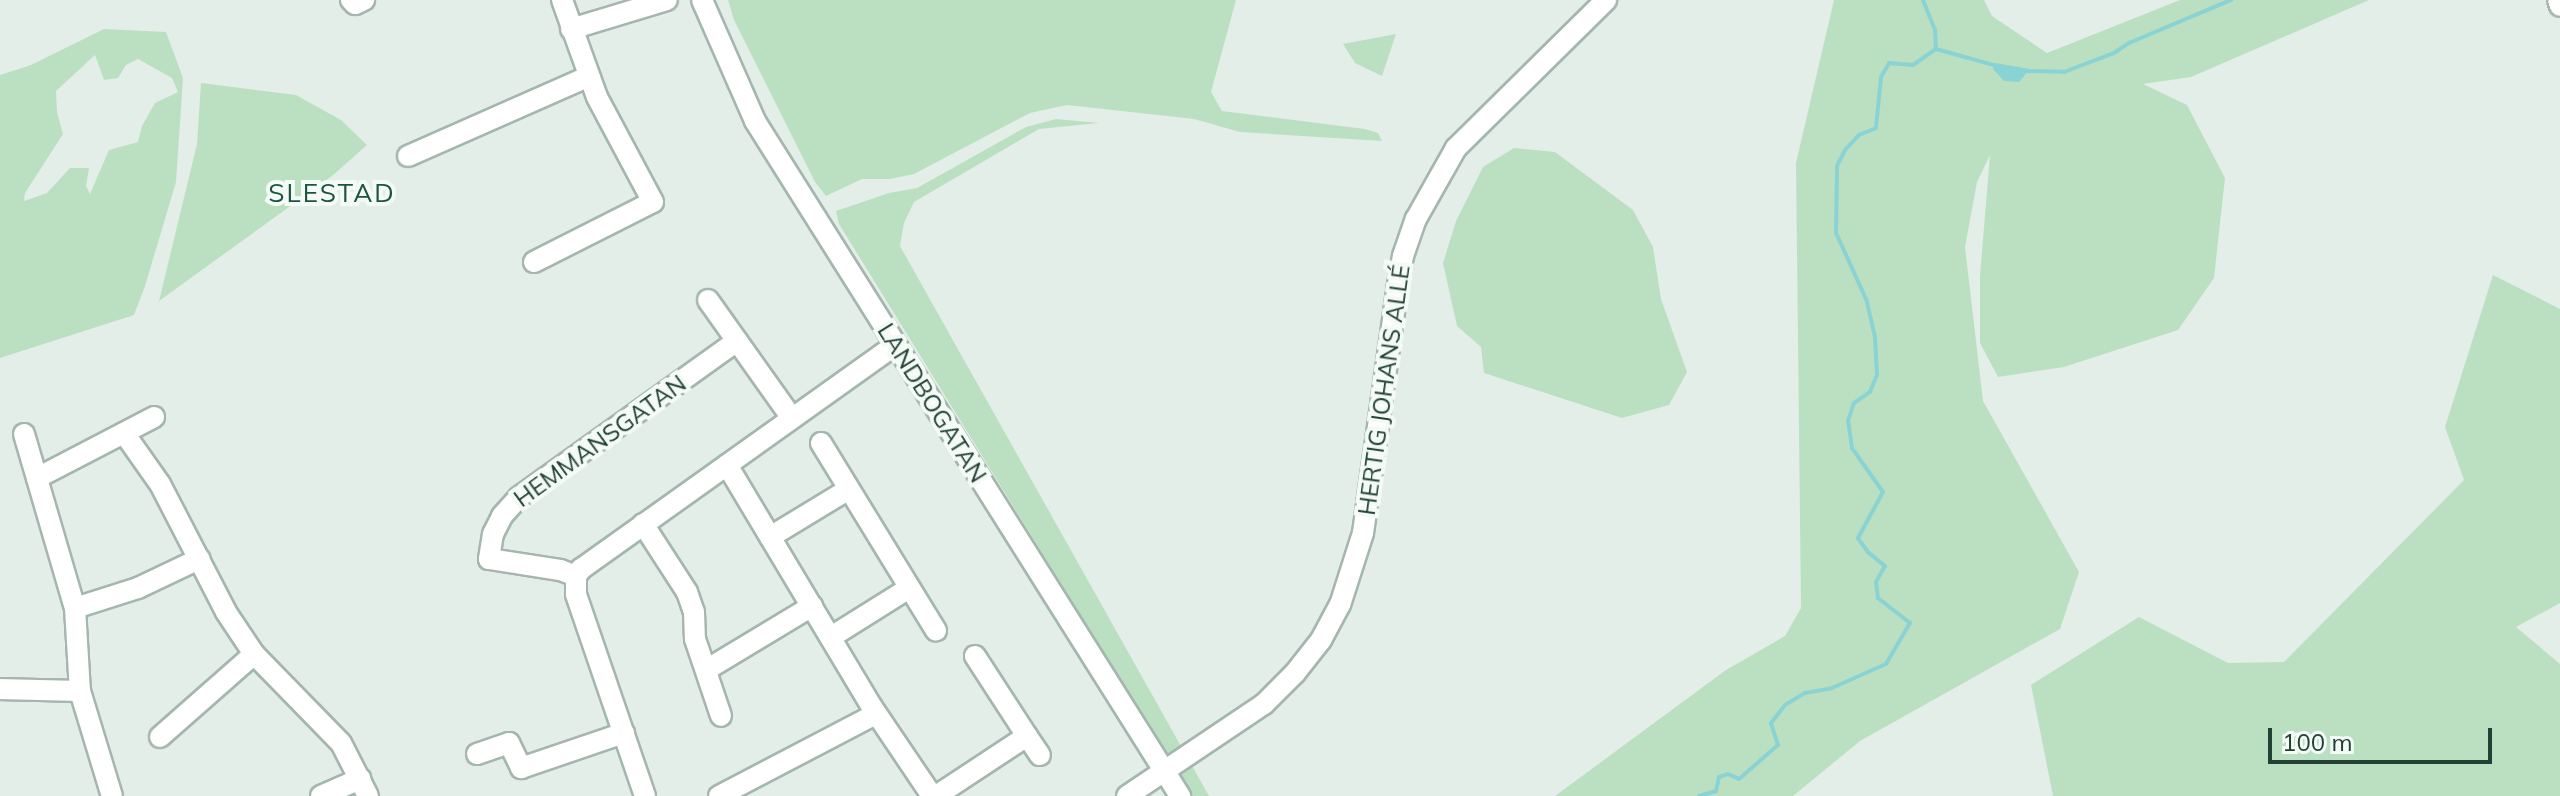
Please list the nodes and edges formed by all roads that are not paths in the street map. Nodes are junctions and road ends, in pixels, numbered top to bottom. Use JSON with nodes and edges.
{"nodes":[{"id":1,"x":351,"y":0,"type":"edge"},
{"id":2,"x":364,"y":0,"type":"edge"},
{"id":3,"x":562,"y":0,"type":"edge"},
{"id":4,"x":667,"y":0,"type":"edge"},
{"id":5,"x":702,"y":0,"type":"edge"},
{"id":6,"x":1606,"y":0,"type":"edge"},
{"id":7,"x":2558,"y":0,"type":"edge"},
{"id":8,"x":2560,"y":6,"type":"edge"},
{"id":9,"x":571,"y":29,"type":"junction"},
{"id":10,"x":589,"y":76,"type":"junction"},
{"id":11,"x":408,"y":156,"type":"dead end"},
{"id":12,"x":534,"y":262,"type":"dead end"},
{"id":13,"x":708,"y":300,"type":"dead end"},
{"id":14,"x":737,"y":341,"type":"junction"},
{"id":15,"x":895,"y":345,"type":"junction"},
{"id":16,"x":154,"y":417,"type":"dead end"},
{"id":17,"x":792,"y":418,"type":"junction"},
{"id":18,"x":124,"y":433,"type":"junction"},
{"id":19,"x":24,"y":434,"type":"dead end"},
{"id":20,"x":821,"y":443,"type":"dead end"},
{"id":21,"x":727,"y":465,"type":"junction"},
{"id":22,"x":37,"y":478,"type":"junction"},
{"id":23,"x":849,"y":489,"type":"junction"},
{"id":24,"x":643,"y":524,"type":"junction"},
{"id":25,"x":770,"y":537,"type":"junction"},
{"id":26,"x":199,"y":559,"type":"junction"},
{"id":27,"x":576,"y":576,"type":"junction"},
{"id":28,"x":909,"y":588,"type":"junction"},
{"id":29,"x":812,"y":606,"type":"junction"},
{"id":30,"x":75,"y":608,"type":"junction"},
{"id":31,"x":936,"y":631,"type":"dead end"},
{"id":32,"x":831,"y":637,"type":"junction"},
{"id":33,"x":254,"y":654,"type":"junction"},
{"id":34,"x":975,"y":656,"type":"dead end"},
{"id":35,"x":706,"y":670,"type":"junction"},
{"id":36,"x":0,"y":689,"type":"edge"},
{"id":37,"x":80,"y":691,"type":"junction"},
{"id":38,"x":876,"y":714,"type":"junction"},
{"id":39,"x":721,"y":716,"type":"dead end"},
{"id":40,"x":624,"y":733,"type":"junction"},
{"id":41,"x":1027,"y":736,"type":"junction"},
{"id":42,"x":160,"y":737,"type":"dead end"},
{"id":43,"x":477,"y":754,"type":"dead end"},
{"id":44,"x":1040,"y":755,"type":"dead end"},
{"id":45,"x":1165,"y":772,"type":"junction"},
{"id":46,"x":364,"y":788,"type":"edge"},
{"id":47,"x":722,"y":795,"type":"edge"},
{"id":48,"x":112,"y":796,"type":"edge"},
{"id":49,"x":321,"y":796,"type":"edge"},
{"id":50,"x":645,"y":796,"type":"edge"},
{"id":51,"x":934,"y":796,"type":"edge"},
{"id":52,"x":1127,"y":796,"type":"edge"},
{"id":53,"x":1180,"y":796,"type":"edge"}],
"edges":[{"from":1,"to":2,"type":"street"},
{"from":3,"to":9,"type":"street"},
{"from":4,"to":9,"type":"street"},
{"from":5,"to":15,"type":"street","name":"LANDBOGATAN"},
{"from":6,"to":45,"type":"street","name":"HERTIG JOHANS ALLÉ"},
{"from":7,"to":8,"type":"street"},
{"from":9,"to":10,"type":"street"},
{"from":10,"to":11,"type":"street"},
{"from":10,"to":12,"type":"street"},
{"from":13,"to":14,"type":"street"},
{"from":14,"to":17,"type":"street"},
{"from":14,"to":27,"type":"street","name":"HEMMANSGATAN"},
{"from":15,"to":17,"type":"street"},
{"from":15,"to":45,"type":"street","name":"LANDBOGATAN"},
{"from":16,"to":18,"type":"street"},
{"from":17,"to":21,"type":"street"},
{"from":18,"to":22,"type":"street"},
{"from":18,"to":26,"type":"street"},
{"from":19,"to":22,"type":"street"},
{"from":20,"to":23,"type":"street"},
{"from":21,"to":24,"type":"street"},
{"from":21,"to":25,"type":"street"},
{"from":22,"to":30,"type":"street"},
{"from":23,"to":25,"type":"street"},
{"from":23,"to":28,"type":"street"},
{"from":24,"to":27,"type":"street"},
{"from":24,"to":35,"type":"street"},
{"from":25,"to":29,"type":"street"},
{"from":26,"to":30,"type":"street"},
{"from":26,"to":33,"type":"street"},
{"from":27,"to":40,"type":"street"},
{"from":28,"to":31,"type":"street"},
{"from":28,"to":32,"type":"street"},
{"from":29,"to":32,"type":"street"},
{"from":29,"to":35,"type":"street"},
{"from":30,"to":37,"type":"street"},
{"from":32,"to":38,"type":"street"},
{"from":33,"to":42,"type":"street"},
{"from":33,"to":46,"type":"street"},
{"from":34,"to":41,"type":"street"},
{"from":35,"to":39,"type":"street"},
{"from":36,"to":37,"type":"street"},
{"from":37,"to":48,"type":"street"},
{"from":38,"to":47,"type":"street"},
{"from":38,"to":51,"type":"street"},
{"from":40,"to":43,"type":"street"},
{"from":40,"to":50,"type":"street"},
{"from":41,"to":44,"type":"street"},
{"from":41,"to":51,"type":"street"},
{"from":45,"to":52,"type":"street","name":"HERTIG JOHANS ALLÉ"},
{"from":45,"to":53,"type":"street","name":"LANDBOGATAN"},
{"from":46,"to":49,"type":"street"}]}
